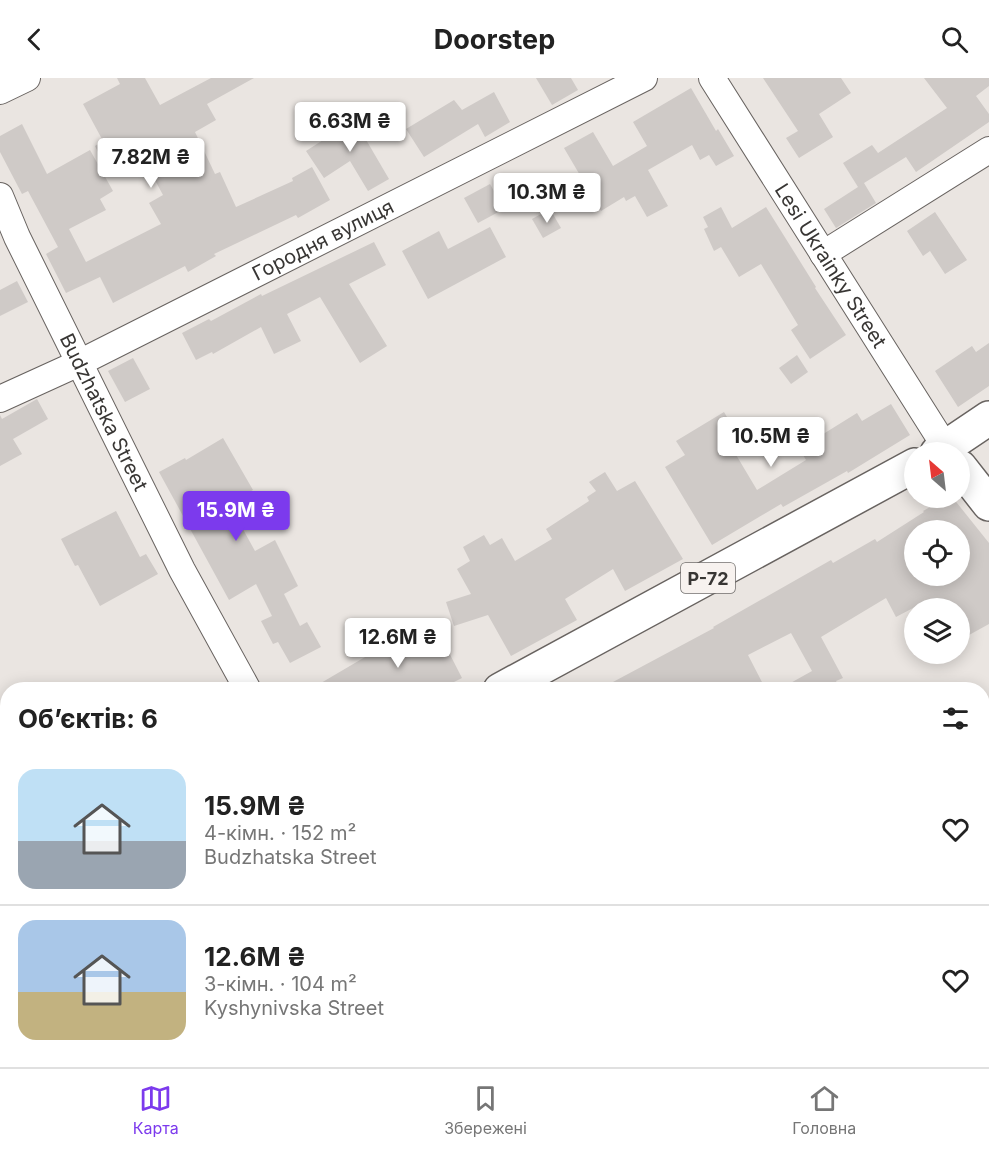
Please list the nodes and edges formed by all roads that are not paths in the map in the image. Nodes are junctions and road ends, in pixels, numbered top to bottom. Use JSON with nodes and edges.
{"nodes":[{"id":1,"x":27,"y":78,"type":"edge"},
{"id":2,"x":644,"y":78,"type":"edge"},
{"id":3,"x":712,"y":78,"type":"edge"},
{"id":4,"x":0,"y":91,"type":"edge"},
{"id":5,"x":989,"y":150,"type":"edge"},
{"id":6,"x":0,"y":196,"type":"edge"},
{"id":7,"x":823,"y":254,"type":"junction"},
{"id":8,"x":79,"y":363,"type":"junction"},
{"id":9,"x":0,"y":399,"type":"edge"},
{"id":10,"x":989,"y":418,"type":"edge"},
{"id":11,"x":940,"y":442,"type":"edge"},
{"id":12,"x":962,"y":442,"type":"edge"},
{"id":13,"x":904,"y":471,"type":"edge"},
{"id":14,"x":970,"y":481,"type":"edge"},
{"id":15,"x":989,"y":504,"type":"edge"},
{"id":16,"x":244,"y":682,"type":"edge"},
{"id":17,"x":515,"y":682,"type":"edge"}],
"edges":[{"from":1,"to":4,"type":"street"},
{"from":2,"to":8,"type":"street","name":"Городня вулиця"},
{"from":3,"to":7,"type":"street","name":"Lesi Ukrainky Street"},
{"from":5,"to":7,"type":"street"},
{"from":6,"to":8,"type":"street","name":"Budzhatska Street"},
{"from":7,"to":11,"type":"street","name":"Lesi Ukrainky Street"},
{"from":8,"to":9,"type":"street","name":"Городня вулиця"},
{"from":8,"to":16,"type":"street","name":"Budzhatska Street"},
{"from":10,"to":12,"type":"main road"},
{"from":13,"to":17,"type":"main road","number":"Р-72"},
{"from":14,"to":15,"type":"main road","name":"Lesi Ukrainky Street"}]}
